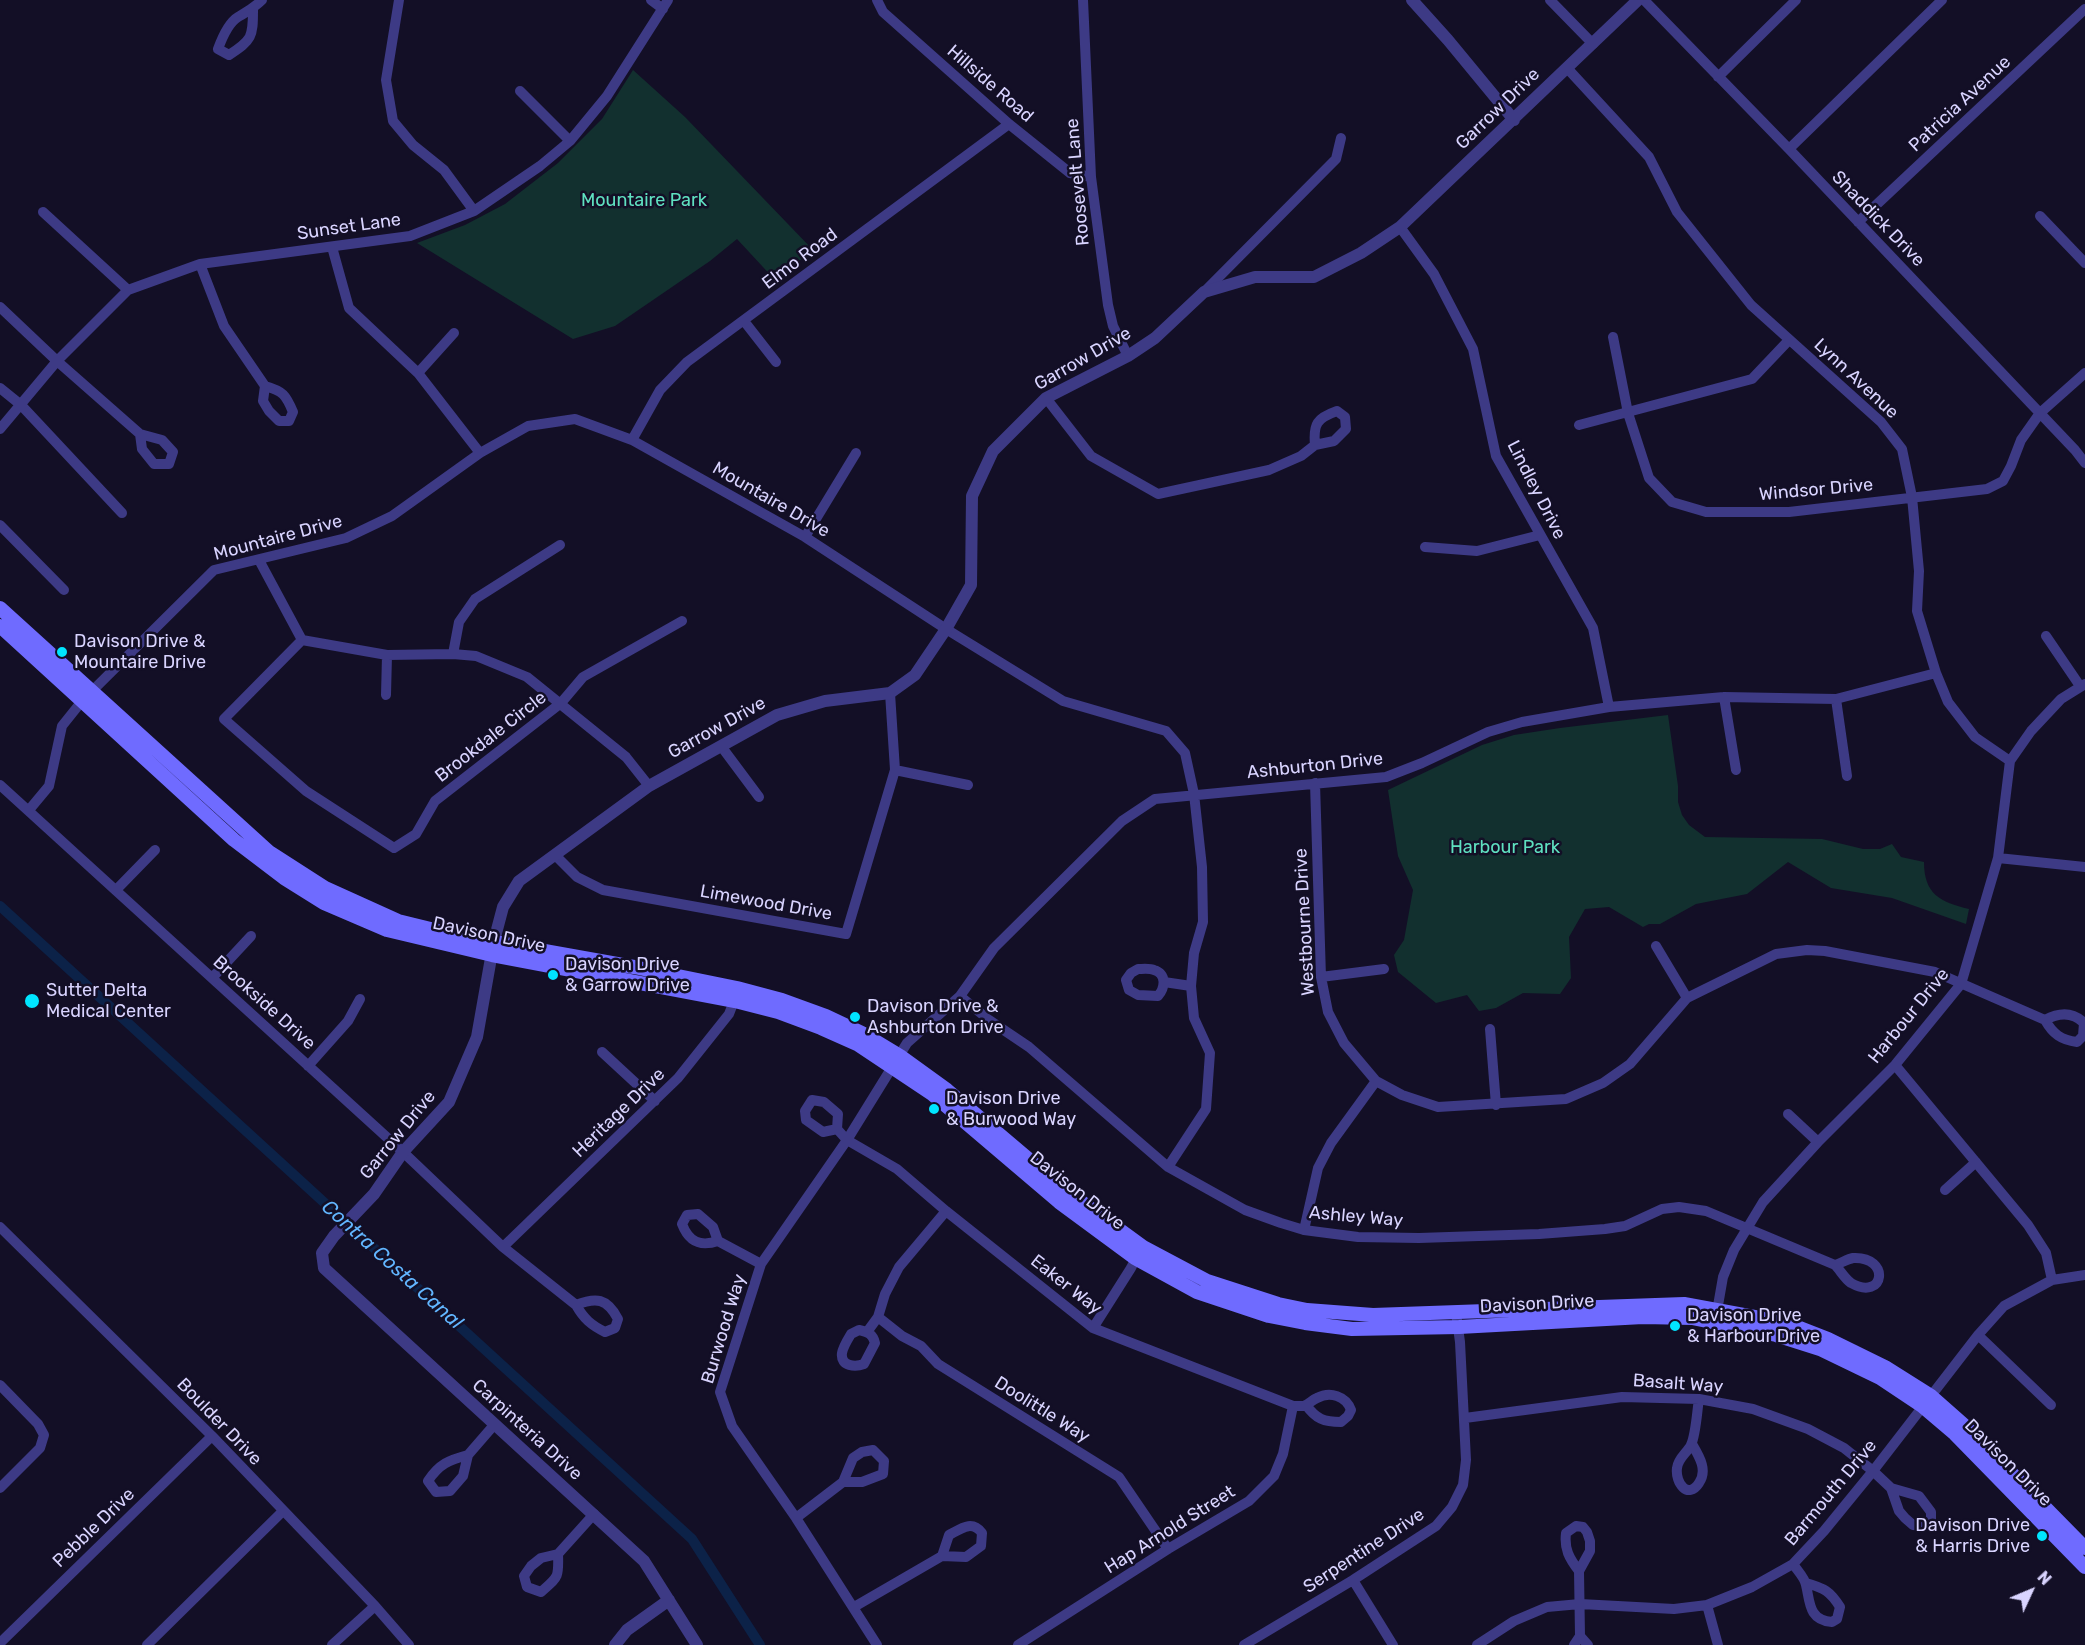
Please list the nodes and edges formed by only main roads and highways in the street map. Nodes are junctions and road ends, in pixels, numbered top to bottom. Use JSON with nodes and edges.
{"nodes":[{"id":1,"x":0,"y":608,"type":"edge"},
{"id":2,"x":0,"y":626,"type":"edge"},
{"id":3,"x":86,"y":697,"type":"junction"},
{"id":4,"x":2082,"y":1549,"type":"edge"},
{"id":5,"x":2085,"y":1567,"type":"edge"}],
"edges":[{"from":1,"to":3,"type":"main road","name":"Davison Drive"},
{"from":2,"to":3,"type":"main road","name":"Davison Drive"},
{"from":3,"to":4,"type":"main road","name":"Davison Drive"},
{"from":4,"to":5,"type":"main road","name":"Davison Drive"}]}
